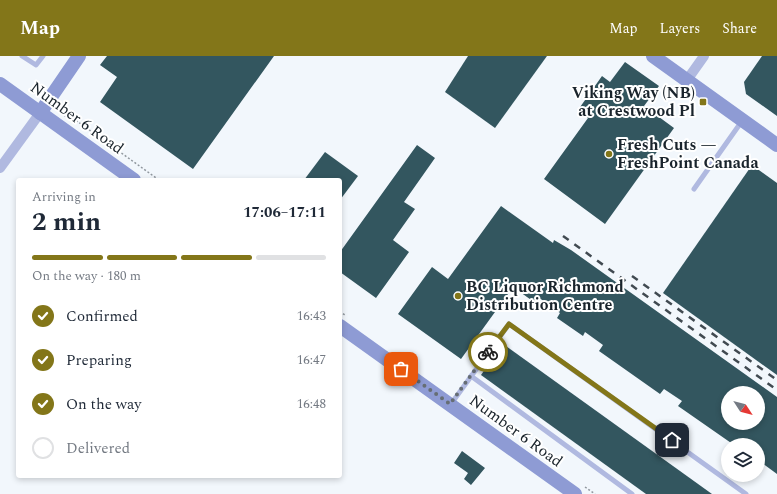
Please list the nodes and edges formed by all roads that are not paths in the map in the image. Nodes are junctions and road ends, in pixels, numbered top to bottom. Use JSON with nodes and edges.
{"nodes":[{"id":1,"x":22,"y":56,"type":"edge"},
{"id":2,"x":43,"y":56,"type":"edge"},
{"id":3,"x":79,"y":56,"type":"edge"},
{"id":4,"x":653,"y":56,"type":"edge"},
{"id":5,"x":704,"y":56,"type":"edge"},
{"id":6,"x":687,"y":80,"type":"junction"},
{"id":7,"x":0,"y":84,"type":"edge"},
{"id":8,"x":40,"y":113,"type":"junction"},
{"id":9,"x":743,"y":120,"type":"junction"},
{"id":10,"x":777,"y":145,"type":"edge"},
{"id":11,"x":0,"y":168,"type":"edge"},
{"id":12,"x":131,"y":178,"type":"edge"},
{"id":13,"x":694,"y":189,"type":"dead end"},
{"id":14,"x":342,"y":327,"type":"edge"},
{"id":15,"x":471,"y":376,"type":"junction"},
{"id":16,"x":450,"y":404,"type":"junction"},
{"id":17,"x":575,"y":494,"type":"edge"},
{"id":18,"x":632,"y":494,"type":"edge"},
{"id":19,"x":746,"y":494,"type":"edge"}],
"edges":[{"from":1,"to":2,"type":"lane"},
{"from":3,"to":8,"type":"main road"},
{"from":4,"to":6,"type":"main road"},
{"from":5,"to":6,"type":"street"},
{"from":6,"to":9,"type":"main road"},
{"from":7,"to":8,"type":"main road","name":"Number 6 Road"},
{"from":8,"to":11,"type":"street"},
{"from":8,"to":12,"type":"main road","name":"Number 6 Road"},
{"from":9,"to":10,"type":"main road"},
{"from":9,"to":13,"type":"lane"},
{"from":14,"to":16,"type":"main road","name":"Number 6 Road"},
{"from":15,"to":16,"type":"lane"},
{"from":15,"to":18,"type":"lane"},
{"from":15,"to":19,"type":"lane"},
{"from":16,"to":17,"type":"main road","name":"Number 6 Road"}]}
